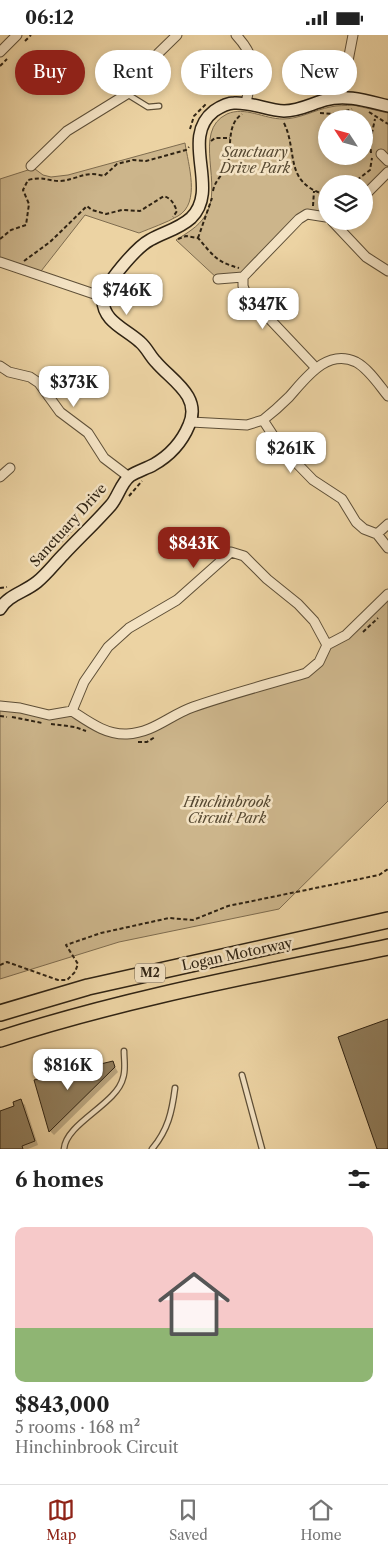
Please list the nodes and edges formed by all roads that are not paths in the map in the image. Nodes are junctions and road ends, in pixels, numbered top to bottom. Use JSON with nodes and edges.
{"nodes":[{"id":1,"x":17,"y":35,"type":"edge"},
{"id":2,"x":178,"y":35,"type":"edge"},
{"id":3,"x":236,"y":35,"type":"edge"},
{"id":4,"x":353,"y":35,"type":"edge"},
{"id":5,"x":162,"y":50,"type":"edge"},
{"id":6,"x":0,"y":52,"type":"edge"},
{"id":7,"x":126,"y":95,"type":"edge"},
{"id":8,"x":129,"y":95,"type":"edge"},
{"id":9,"x":342,"y":97,"type":"junction"},
{"id":10,"x":159,"y":106,"type":"dead end"},
{"id":11,"x":388,"y":106,"type":"edge"},
{"id":12,"x":244,"y":108,"type":"junction"},
{"id":13,"x":381,"y":155,"type":"dead end"},
{"id":14,"x":388,"y":161,"type":"edge"},
{"id":15,"x":31,"y":167,"type":"dead end"},
{"id":16,"x":388,"y":172,"type":"edge"},
{"id":17,"x":373,"y":187,"type":"edge"},
{"id":18,"x":318,"y":216,"type":"edge"},
{"id":19,"x":340,"y":230,"type":"edge"},
{"id":20,"x":0,"y":262,"type":"edge"},
{"id":21,"x":388,"y":271,"type":"edge"},
{"id":22,"x":246,"y":273,"type":"junction"},
{"id":23,"x":218,"y":279,"type":"dead end"},
{"id":24,"x":103,"y":297,"type":"junction"},
{"id":25,"x":0,"y":367,"type":"edge"},
{"id":26,"x":316,"y":368,"type":"junction"},
{"id":27,"x":388,"y":396,"type":"edge"},
{"id":28,"x":263,"y":420,"type":"junction"},
{"id":29,"x":191,"y":422,"type":"junction"},
{"id":30,"x":10,"y":468,"type":"dead end"},
{"id":31,"x":0,"y":477,"type":"edge"},
{"id":32,"x":128,"y":477,"type":"junction"},
{"id":33,"x":388,"y":524,"type":"edge"},
{"id":34,"x":377,"y":534,"type":"junction"},
{"id":35,"x":388,"y":548,"type":"edge"},
{"id":36,"x":388,"y":594,"type":"edge"},
{"id":37,"x":1,"y":603,"type":"edge"},
{"id":38,"x":327,"y":645,"type":"junction"},
{"id":39,"x":0,"y":706,"type":"edge"},
{"id":40,"x":72,"y":711,"type":"junction"},
{"id":41,"x":388,"y":920,"type":"edge"},
{"id":42,"x":388,"y":947,"type":"edge"},
{"id":43,"x":0,"y":1013,"type":"edge"},
{"id":44,"x":0,"y":1039,"type":"edge"},
{"id":45,"x":124,"y":1051,"type":"dead end"},
{"id":46,"x":242,"y":1075,"type":"dead end"},
{"id":47,"x":174,"y":1088,"type":"dead end"},
{"id":48,"x":64,"y":1149,"type":"edge"},
{"id":49,"x":152,"y":1149,"type":"edge"},
{"id":50,"x":262,"y":1149,"type":"edge"}],
"edges":[{"from":1,"to":6,"type":"street"},
{"from":2,"to":5,"type":"street"},
{"from":3,"to":12,"type":"street"},
{"from":4,"to":9,"type":"street"},
{"from":7,"to":15,"type":"street"},
{"from":8,"to":10,"type":"lane"},
{"from":9,"to":11,"type":"street"},
{"from":9,"to":12,"type":"street"},
{"from":12,"to":24,"type":"street"},
{"from":13,"to":14,"type":"street"},
{"from":16,"to":17,"type":"street"},
{"from":18,"to":22,"type":"street"},
{"from":19,"to":21,"type":"street"},
{"from":20,"to":24,"type":"street"},
{"from":22,"to":23,"type":"street"},
{"from":22,"to":26,"type":"street"},
{"from":24,"to":29,"type":"street"},
{"from":25,"to":32,"type":"street"},
{"from":26,"to":27,"type":"street"},
{"from":26,"to":28,"type":"street"},
{"from":28,"to":29,"type":"street"},
{"from":28,"to":34,"type":"street"},
{"from":29,"to":32,"type":"street"},
{"from":30,"to":31,"type":"street"},
{"from":32,"to":37,"type":"street","name":"Sanctuary Drive"},
{"from":33,"to":34,"type":"street"},
{"from":34,"to":35,"type":"street"},
{"from":36,"to":38,"type":"street"},
{"from":38,"to":40,"type":"street"},
{"from":38,"to":40,"type":"street"},
{"from":39,"to":40,"type":"street"},
{"from":41,"to":43,"type":"highway","name":"Logan Motorway","number":"M2"},
{"from":42,"to":44,"type":"highway","name":"Logan Motorway","number":"M2"},
{"from":45,"to":48,"type":"lane"},
{"from":46,"to":50,"type":"lane"},
{"from":47,"to":49,"type":"lane"}]}
